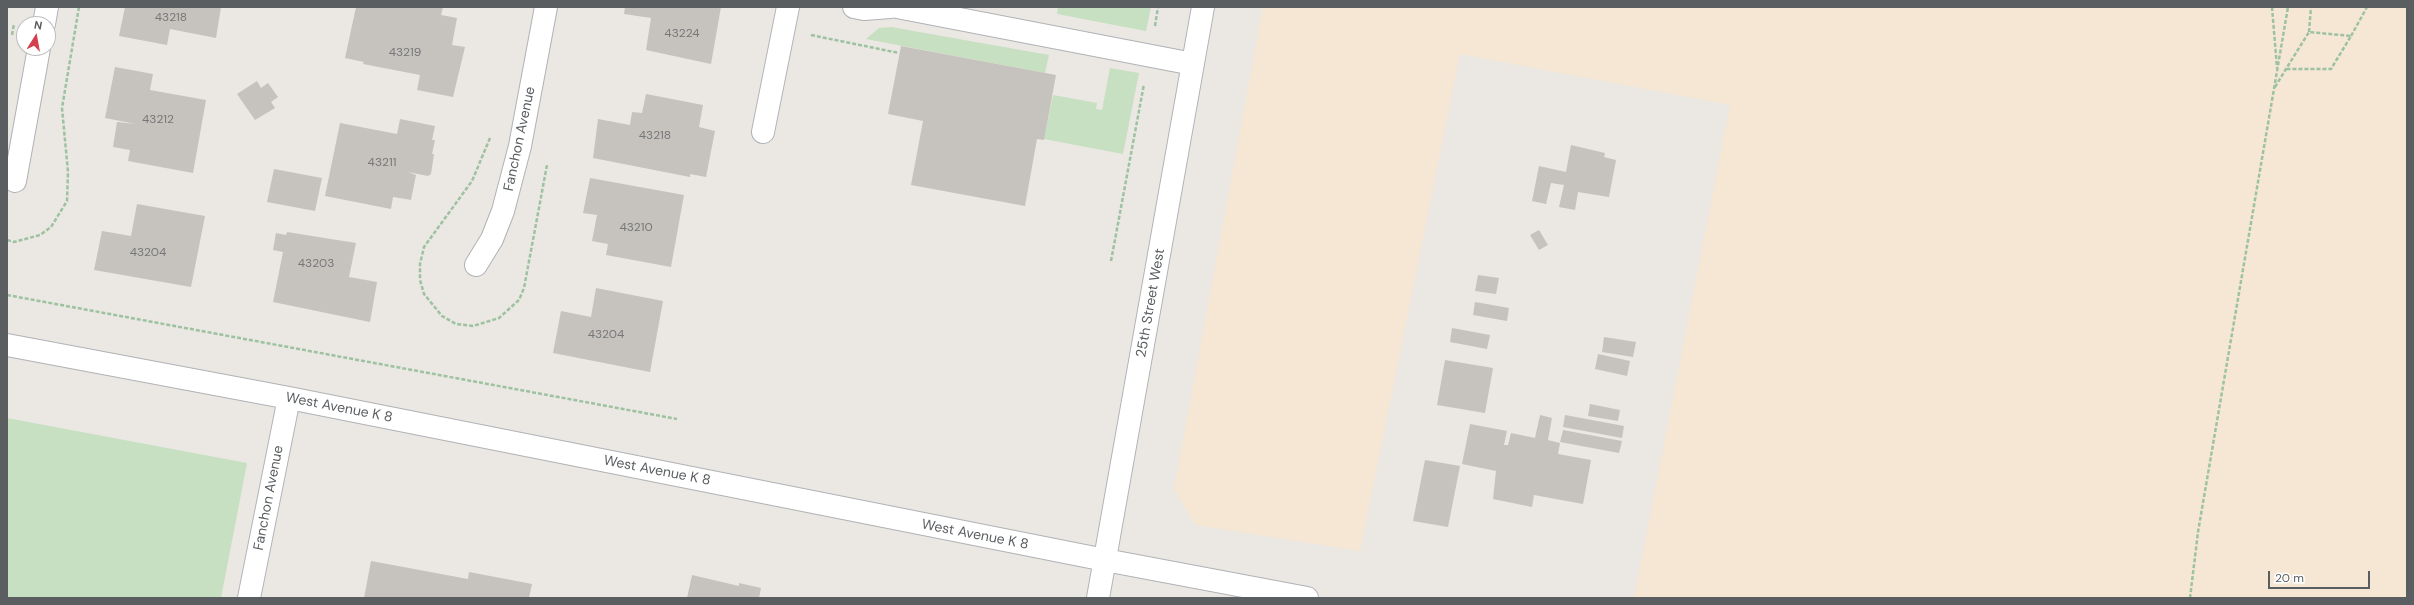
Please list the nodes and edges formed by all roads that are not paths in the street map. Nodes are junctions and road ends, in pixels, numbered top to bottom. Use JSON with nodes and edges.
{"nodes":[{"id":1,"x":546,"y":7,"type":"edge"},
{"id":2,"x":788,"y":7,"type":"edge"},
{"id":3,"x":854,"y":7,"type":"edge"},
{"id":4,"x":890,"y":7,"type":"edge"},
{"id":5,"x":897,"y":7,"type":"edge"},
{"id":6,"x":1203,"y":7,"type":"edge"},
{"id":7,"x":38,"y":56,"type":"edge"},
{"id":8,"x":1193,"y":64,"type":"junction"},
{"id":9,"x":764,"y":132,"type":"dead end"},
{"id":10,"x":15,"y":181,"type":"dead end"},
{"id":11,"x":476,"y":265,"type":"dead end"},
{"id":12,"x":7,"y":345,"type":"edge"},
{"id":13,"x":289,"y":398,"type":"junction"},
{"id":14,"x":1105,"y":560,"type":"junction"},
{"id":15,"x":249,"y":598,"type":"edge"},
{"id":16,"x":1098,"y":598,"type":"edge"},
{"id":17,"x":1307,"y":598,"type":"edge"}],
"edges":[{"from":1,"to":11,"type":"street","name":"Fanchon Avenue"},
{"from":2,"to":9,"type":"street"},
{"from":3,"to":4,"type":"street"},
{"from":5,"to":8,"type":"street"},
{"from":6,"to":8,"type":"street","name":"25th Street West"},
{"from":7,"to":10,"type":"street"},
{"from":8,"to":14,"type":"street","name":"25th Street West"},
{"from":12,"to":13,"type":"street","name":"West Avenue K 8"},
{"from":13,"to":14,"type":"street","name":"West Avenue K 8"},
{"from":13,"to":15,"type":"street","name":"Fanchon Avenue"},
{"from":14,"to":16,"type":"street","name":"25th Street West"},
{"from":14,"to":17,"type":"street","name":"West Avenue K 8"}]}
